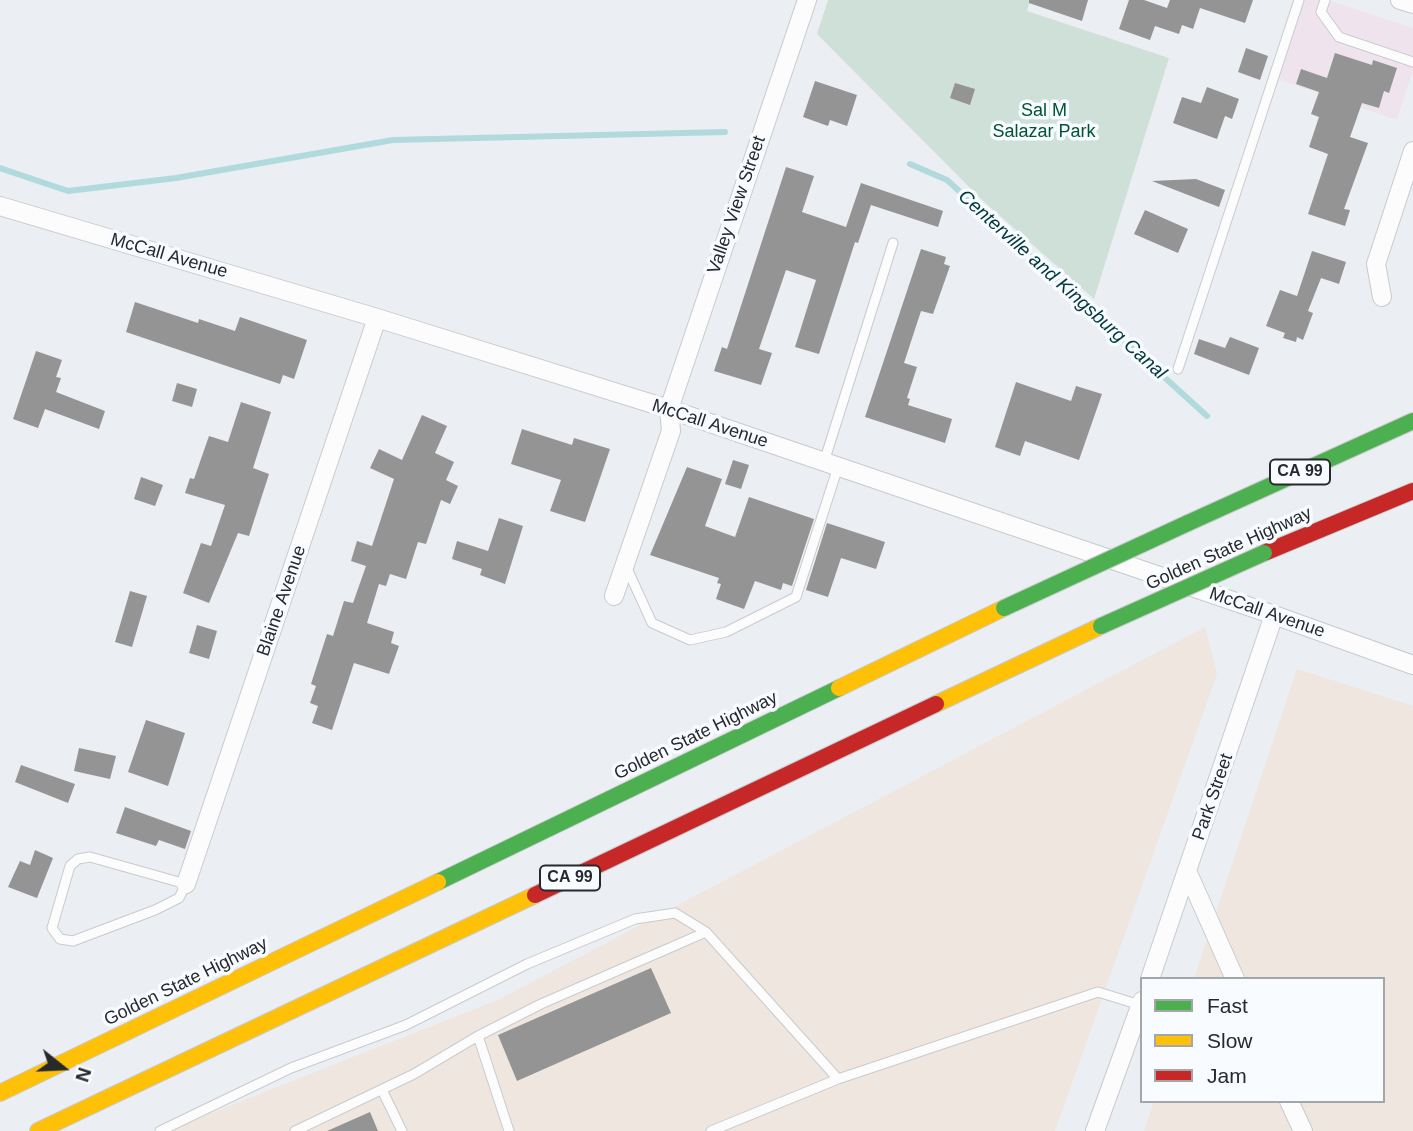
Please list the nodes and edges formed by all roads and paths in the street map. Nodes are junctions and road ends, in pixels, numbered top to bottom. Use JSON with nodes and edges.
{"nodes":[{"id":1,"x":807,"y":0,"type":"edge"},
{"id":2,"x":1299,"y":0,"type":"edge"},
{"id":3,"x":1325,"y":0,"type":"edge"},
{"id":4,"x":1400,"y":0,"type":"edge"},
{"id":5,"x":1413,"y":4,"type":"edge"},
{"id":6,"x":1413,"y":62,"type":"edge"},
{"id":7,"x":1413,"y":151,"type":"edge"},
{"id":8,"x":0,"y":206,"type":"edge"},
{"id":9,"x":893,"y":243,"type":"dead end"},
{"id":10,"x":1382,"y":297,"type":"dead end"},
{"id":11,"x":377,"y":318,"type":"junction"},
{"id":12,"x":1178,"y":369,"type":"dead end"},
{"id":13,"x":669,"y":409,"type":"junction"},
{"id":14,"x":1413,"y":421,"type":"edge"},
{"id":15,"x":831,"y":464,"type":"junction"},
{"id":16,"x":1413,"y":491,"type":"edge"},
{"id":17,"x":625,"y":565,"type":"junction"},
{"id":18,"x":614,"y":597,"type":"dead end"},
{"id":19,"x":1274,"y":615,"type":"junction"},
{"id":20,"x":1413,"y":665,"type":"edge"},
{"id":21,"x":1188,"y":873,"type":"junction"},
{"id":22,"x":186,"y":884,"type":"junction"},
{"id":23,"x":706,"y":932,"type":"junction"},
{"id":24,"x":1151,"y":977,"type":"edge"},
{"id":25,"x":1234,"y":977,"type":"edge"},
{"id":26,"x":1140,"y":1003,"type":"edge"},
{"id":27,"x":1140,"y":1006,"type":"edge"},
{"id":28,"x":478,"y":1036,"type":"junction"},
{"id":29,"x":838,"y":1079,"type":"junction"},
{"id":30,"x":382,"y":1090,"type":"junction"},
{"id":31,"x":0,"y":1093,"type":"edge"},
{"id":32,"x":1290,"y":1103,"type":"edge"},
{"id":33,"x":38,"y":1131,"type":"edge"},
{"id":34,"x":160,"y":1131,"type":"edge"},
{"id":35,"x":295,"y":1131,"type":"edge"},
{"id":36,"x":402,"y":1131,"type":"edge"},
{"id":37,"x":509,"y":1131,"type":"edge"},
{"id":38,"x":711,"y":1131,"type":"edge"},
{"id":39,"x":1095,"y":1131,"type":"edge"},
{"id":40,"x":1303,"y":1131,"type":"edge"}],
"edges":[{"from":1,"to":13,"type":"street","name":"Valley View Street"},
{"from":2,"to":12,"type":"lane"},
{"from":3,"to":6,"type":"lane"},
{"from":4,"to":5,"type":"street"},
{"from":7,"to":10,"type":"street"},
{"from":8,"to":11,"type":"street","name":"McCall Avenue"},
{"from":9,"to":15,"type":"lane"},
{"from":11,"to":13,"type":"street","name":"McCall Avenue"},
{"from":11,"to":22,"type":"street","name":"Blaine Avenue"},
{"from":13,"to":15,"type":"street","name":"McCall Avenue"},
{"from":13,"to":17,"type":"street","name":"Valley View Street"},
{"from":14,"to":31,"type":"highway","name":"Golden State Highway","number":"CA 99","bridge":true},
{"from":15,"to":17,"type":"lane"},
{"from":15,"to":19,"type":"street","name":"McCall Avenue"},
{"from":16,"to":33,"type":"highway","name":"Golden State Highway","number":"CA 99","bridge":true},
{"from":17,"to":18,"type":"street","name":"Valley View Street"},
{"from":19,"to":20,"type":"street","name":"McCall Avenue"},
{"from":19,"to":21,"type":"street","name":"Park Street"},
{"from":21,"to":24,"type":"street","name":"Park Street"},
{"from":21,"to":25,"type":"street"},
{"from":22,"to":22,"type":"lane"},
{"from":23,"to":28,"type":"lane"},
{"from":23,"to":29,"type":"lane"},
{"from":23,"to":34,"type":"lane"},
{"from":26,"to":29,"type":"lane"},
{"from":27,"to":39,"type":"street"},
{"from":28,"to":30,"type":"lane"},
{"from":28,"to":37,"type":"lane"},
{"from":29,"to":38,"type":"lane"},
{"from":30,"to":35,"type":"lane"},
{"from":30,"to":36,"type":"lane"},
{"from":32,"to":40,"type":"street"}]}
